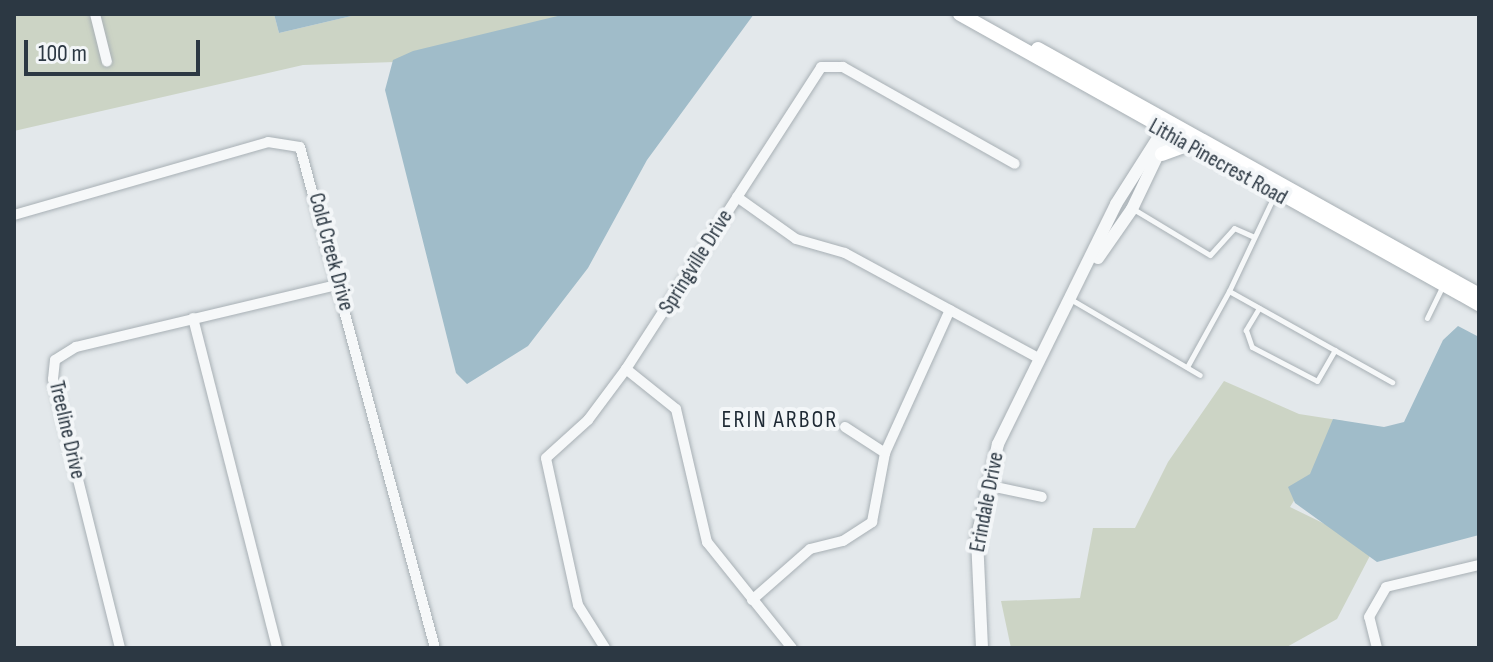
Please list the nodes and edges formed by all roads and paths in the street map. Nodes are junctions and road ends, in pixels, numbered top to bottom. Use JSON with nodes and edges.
{"nodes":[{"id":1,"x":95,"y":14,"type":"edge"},
{"id":2,"x":960,"y":14,"type":"edge"},
{"id":3,"x":970,"y":14,"type":"edge"},
{"id":4,"x":107,"y":62,"type":"dead end"},
{"id":5,"x":1172,"y":119,"type":"junction"},
{"id":6,"x":1164,"y":132,"type":"junction"},
{"id":7,"x":1187,"y":145,"type":"junction"},
{"id":8,"x":1162,"y":154,"type":"junction"},
{"id":9,"x":1015,"y":164,"type":"dead end"},
{"id":10,"x":1279,"y":187,"type":"junction"},
{"id":11,"x":737,"y":197,"type":"junction"},
{"id":12,"x":1132,"y":209,"type":"junction"},
{"id":13,"x":14,"y":215,"type":"edge"},
{"id":14,"x":1252,"y":236,"type":"junction"},
{"id":15,"x":1082,"y":281,"type":"junction"},
{"id":16,"x":340,"y":284,"type":"junction"},
{"id":17,"x":1442,"y":287,"type":"junction"},
{"id":18,"x":1229,"y":291,"type":"junction"},
{"id":19,"x":1479,"y":295,"type":"edge"},
{"id":20,"x":1072,"y":300,"type":"junction"},
{"id":21,"x":1479,"y":304,"type":"edge"},
{"id":22,"x":1259,"y":308,"type":"junction"},
{"id":23,"x":950,"y":310,"type":"junction"},
{"id":24,"x":193,"y":318,"type":"junction"},
{"id":25,"x":1427,"y":318,"type":"dead end"},
{"id":26,"x":1335,"y":350,"type":"junction"},
{"id":27,"x":1040,"y":359,"type":"junction"},
{"id":28,"x":1187,"y":367,"type":"junction"},
{"id":29,"x":626,"y":369,"type":"junction"},
{"id":30,"x":1200,"y":375,"type":"dead end"},
{"id":31,"x":1392,"y":382,"type":"dead end"},
{"id":32,"x":845,"y":427,"type":"dead end"},
{"id":33,"x":885,"y":453,"type":"junction"},
{"id":34,"x":986,"y":485,"type":"junction"},
{"id":35,"x":1042,"y":497,"type":"dead end"},
{"id":36,"x":1479,"y":565,"type":"edge"},
{"id":37,"x":752,"y":600,"type":"junction"},
{"id":38,"x":120,"y":648,"type":"edge"},
{"id":39,"x":277,"y":648,"type":"edge"},
{"id":40,"x":435,"y":648,"type":"edge"},
{"id":41,"x":605,"y":648,"type":"edge"},
{"id":42,"x":792,"y":648,"type":"edge"},
{"id":43,"x":982,"y":648,"type":"edge"},
{"id":44,"x":1377,"y":648,"type":"edge"}],
"edges":[{"from":1,"to":4,"type":"street"},
{"from":2,"to":6,"type":"main road","name":"Lithia Pinecrest Road"},
{"from":3,"to":5,"type":"main road","name":"Lithia Pinecrest Road"},
{"from":5,"to":6,"type":"street","name":"Erindale Drive"},
{"from":5,"to":10,"type":"main road","name":"Lithia Pinecrest Road"},
{"from":6,"to":7,"type":"main road","name":"Lithia Pinecrest Road"},
{"from":6,"to":8,"type":"street","name":"Erindale Drive"},
{"from":6,"to":15,"type":"street","name":"Erindale Drive"},
{"from":7,"to":8,"type":"main road"},
{"from":7,"to":10,"type":"main road","name":"Lithia Pinecrest Road"},
{"from":8,"to":12,"type":"street","name":"Erindale Drive"},
{"from":9,"to":11,"type":"street","name":"Springville Drive"},
{"from":10,"to":14,"type":"lane"},
{"from":10,"to":17,"type":"main road","name":"Lithia Pinecrest Road"},
{"from":10,"to":19,"type":"main road","name":"Lithia Pinecrest Road"},
{"from":11,"to":23,"type":"street"},
{"from":11,"to":29,"type":"street","name":"Springville Drive"},
{"from":12,"to":14,"type":"lane"},
{"from":12,"to":15,"type":"street","name":"Erindale Drive"},
{"from":13,"to":16,"type":"street","name":"Cold Creek Drive"},
{"from":14,"to":18,"type":"lane"},
{"from":15,"to":20,"type":"street","name":"Erindale Drive"},
{"from":16,"to":24,"type":"street","name":"Treeline Drive"},
{"from":16,"to":40,"type":"street","name":"Cold Creek Drive"},
{"from":17,"to":21,"type":"main road","name":"Lithia Pinecrest Road"},
{"from":17,"to":25,"type":"lane"},
{"from":18,"to":22,"type":"lane"},
{"from":18,"to":28,"type":"lane"},
{"from":20,"to":27,"type":"street","name":"Erindale Drive"},
{"from":20,"to":28,"type":"lane"},
{"from":22,"to":26,"type":"lane"},
{"from":22,"to":26,"type":"lane"},
{"from":23,"to":27,"type":"street"},
{"from":23,"to":33,"type":"street"},
{"from":24,"to":38,"type":"street","name":"Treeline Drive"},
{"from":24,"to":39,"type":"street"},
{"from":26,"to":31,"type":"lane"},
{"from":27,"to":34,"type":"street","name":"Erindale Drive"},
{"from":28,"to":30,"type":"lane"},
{"from":29,"to":37,"type":"street"},
{"from":29,"to":41,"type":"street","name":"Springville Drive"},
{"from":32,"to":33,"type":"street"},
{"from":33,"to":37,"type":"street"},
{"from":34,"to":35,"type":"street"},
{"from":34,"to":43,"type":"street","name":"Erindale Drive"},
{"from":36,"to":44,"type":"street"},
{"from":37,"to":42,"type":"street"}]}
